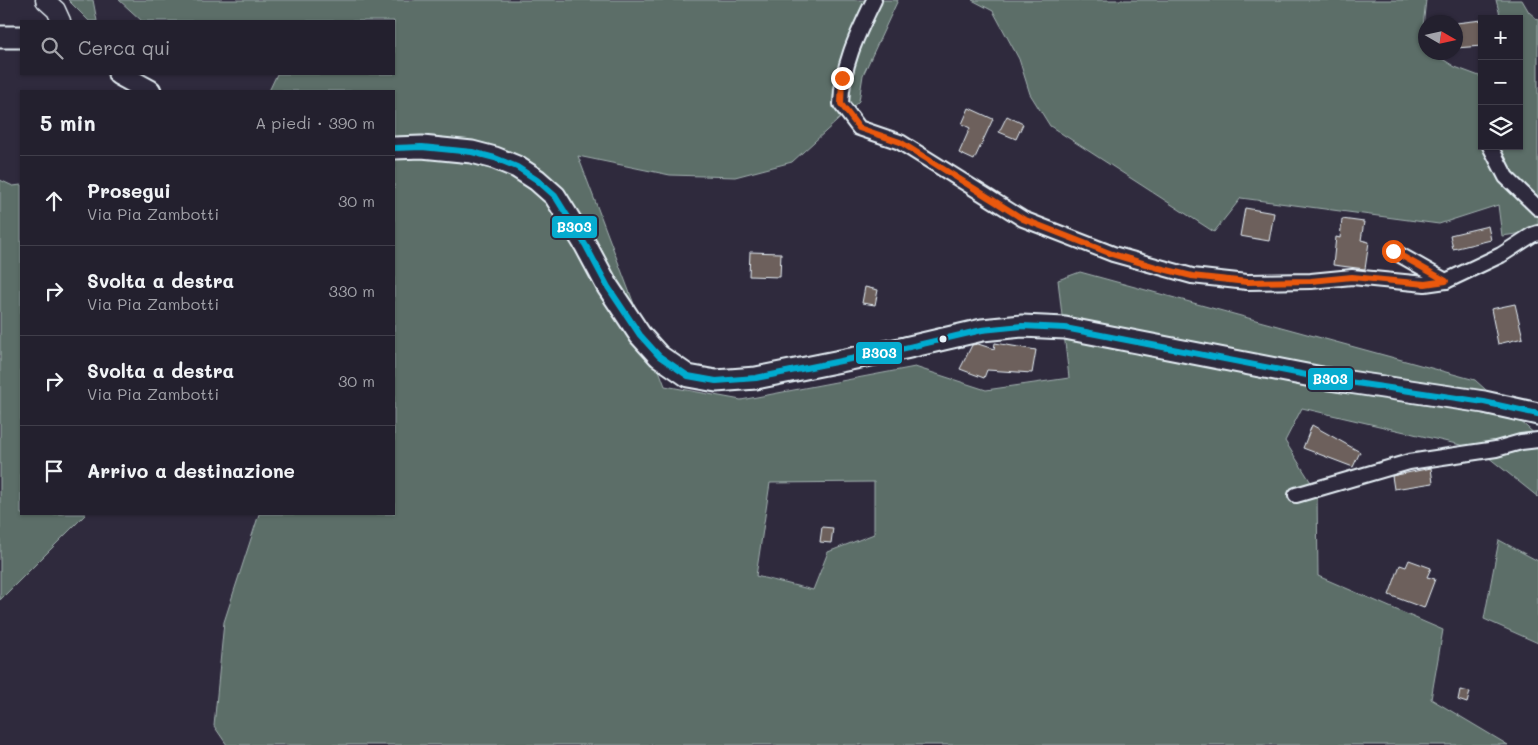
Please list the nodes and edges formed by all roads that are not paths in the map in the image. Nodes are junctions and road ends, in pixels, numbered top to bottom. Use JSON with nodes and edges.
{"nodes":[{"id":1,"x":45,"y":0,"type":"edge"},
{"id":2,"x":874,"y":0,"type":"edge"},
{"id":3,"x":61,"y":20,"type":"edge"},
{"id":4,"x":20,"y":36,"type":"edge"},
{"id":5,"x":0,"y":37,"type":"edge"},
{"id":6,"x":121,"y":75,"type":"edge"},
{"id":7,"x":148,"y":90,"type":"edge"},
{"id":8,"x":395,"y":148,"type":"edge"},
{"id":9,"x":1492,"y":150,"type":"edge"},
{"id":10,"x":1538,"y":208,"type":"edge"},
{"id":11,"x":1538,"y":233,"type":"edge"},
{"id":12,"x":1393,"y":251,"type":"dead end"},
{"id":13,"x":1446,"y":281,"type":"junction"},
{"id":14,"x":1538,"y":414,"type":"edge"},
{"id":15,"x":1538,"y":440,"type":"edge"},
{"id":16,"x":1296,"y":494,"type":"dead end"}],
"edges":[{"from":1,"to":3,"type":"street"},
{"from":2,"to":13,"type":"street"},
{"from":4,"to":5,"type":"main road"},
{"from":6,"to":7,"type":"main road"},
{"from":8,"to":14,"type":"main road"},
{"from":9,"to":10,"type":"street"},
{"from":11,"to":13,"type":"street"},
{"from":12,"to":13,"type":"street"},
{"from":15,"to":16,"type":"street"}]}
